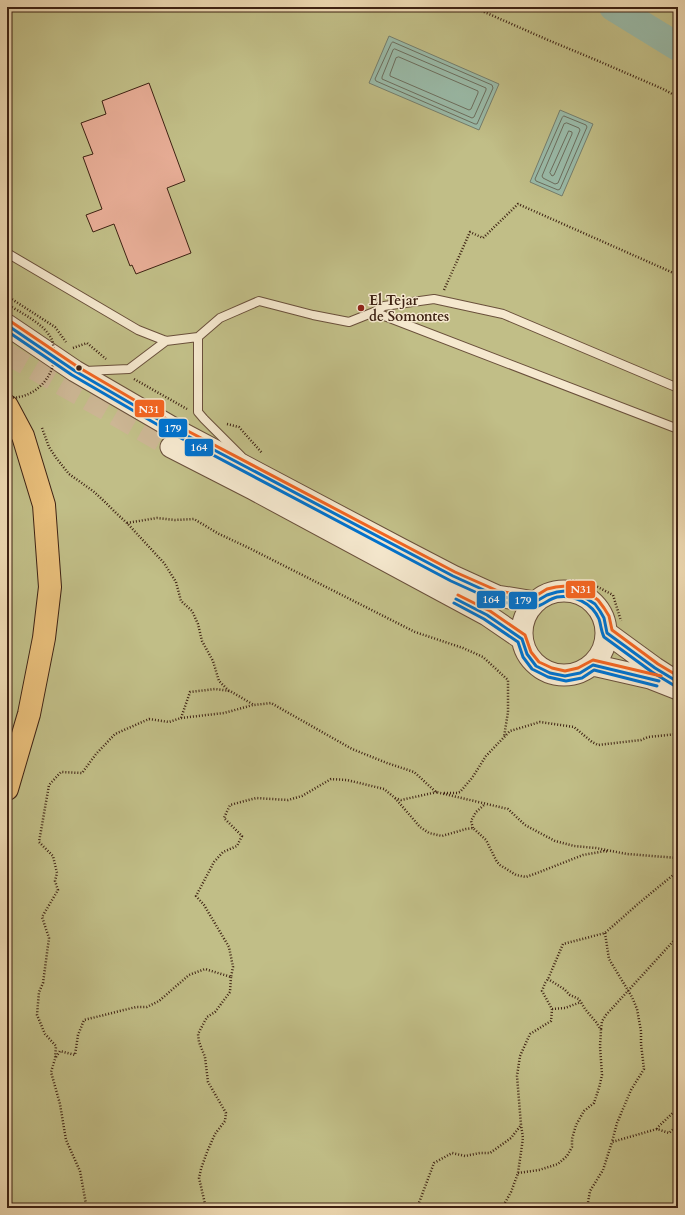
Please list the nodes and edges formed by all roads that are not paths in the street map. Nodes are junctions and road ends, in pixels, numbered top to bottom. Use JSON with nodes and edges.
{"nodes":[{"id":1,"x":7,"y":253,"type":"edge"},
{"id":2,"x":374,"y":312,"type":"junction"},
{"id":3,"x":7,"y":325,"type":"edge"},
{"id":4,"x":198,"y":337,"type":"junction"},
{"id":5,"x":166,"y":340,"type":"junction"},
{"id":6,"x":75,"y":371,"type":"junction"},
{"id":7,"x":678,"y":388,"type":"edge"},
{"id":8,"x":7,"y":406,"type":"edge"},
{"id":9,"x":678,"y":429,"type":"edge"},
{"id":10,"x":171,"y":447,"type":"tunnel mouth"},
{"id":11,"x":260,"y":464,"type":"junction"},
{"id":12,"x":537,"y":595,"type":"junction"},
{"id":13,"x":615,"y":629,"type":"junction"},
{"id":14,"x":522,"y":639,"type":"junction"},
{"id":15,"x":593,"y":665,"type":"junction"},
{"id":16,"x":678,"y":682,"type":"edge"},
{"id":17,"x":678,"y":688,"type":"edge"},
{"id":18,"x":7,"y":789,"type":"edge"}],
"edges":[{"from":1,"to":5,"type":"lane"},
{"from":2,"to":4,"type":"lane"},
{"from":2,"to":7,"type":"lane"},
{"from":2,"to":9,"type":"lane"},
{"from":3,"to":6,"type":"street"},
{"from":4,"to":5,"type":"lane"},
{"from":4,"to":11,"type":"lane"},
{"from":5,"to":6,"type":"lane"},
{"from":6,"to":11,"type":"street"},
{"from":8,"to":18,"type":"highway"},
{"from":10,"to":14,"type":"street"},
{"from":11,"to":12,"type":"street"},
{"from":12,"to":13,"type":"street"},
{"from":12,"to":14,"type":"street"},
{"from":13,"to":15,"type":"street"},
{"from":13,"to":16,"type":"street"},
{"from":14,"to":15,"type":"street"},
{"from":15,"to":17,"type":"street"}]}
